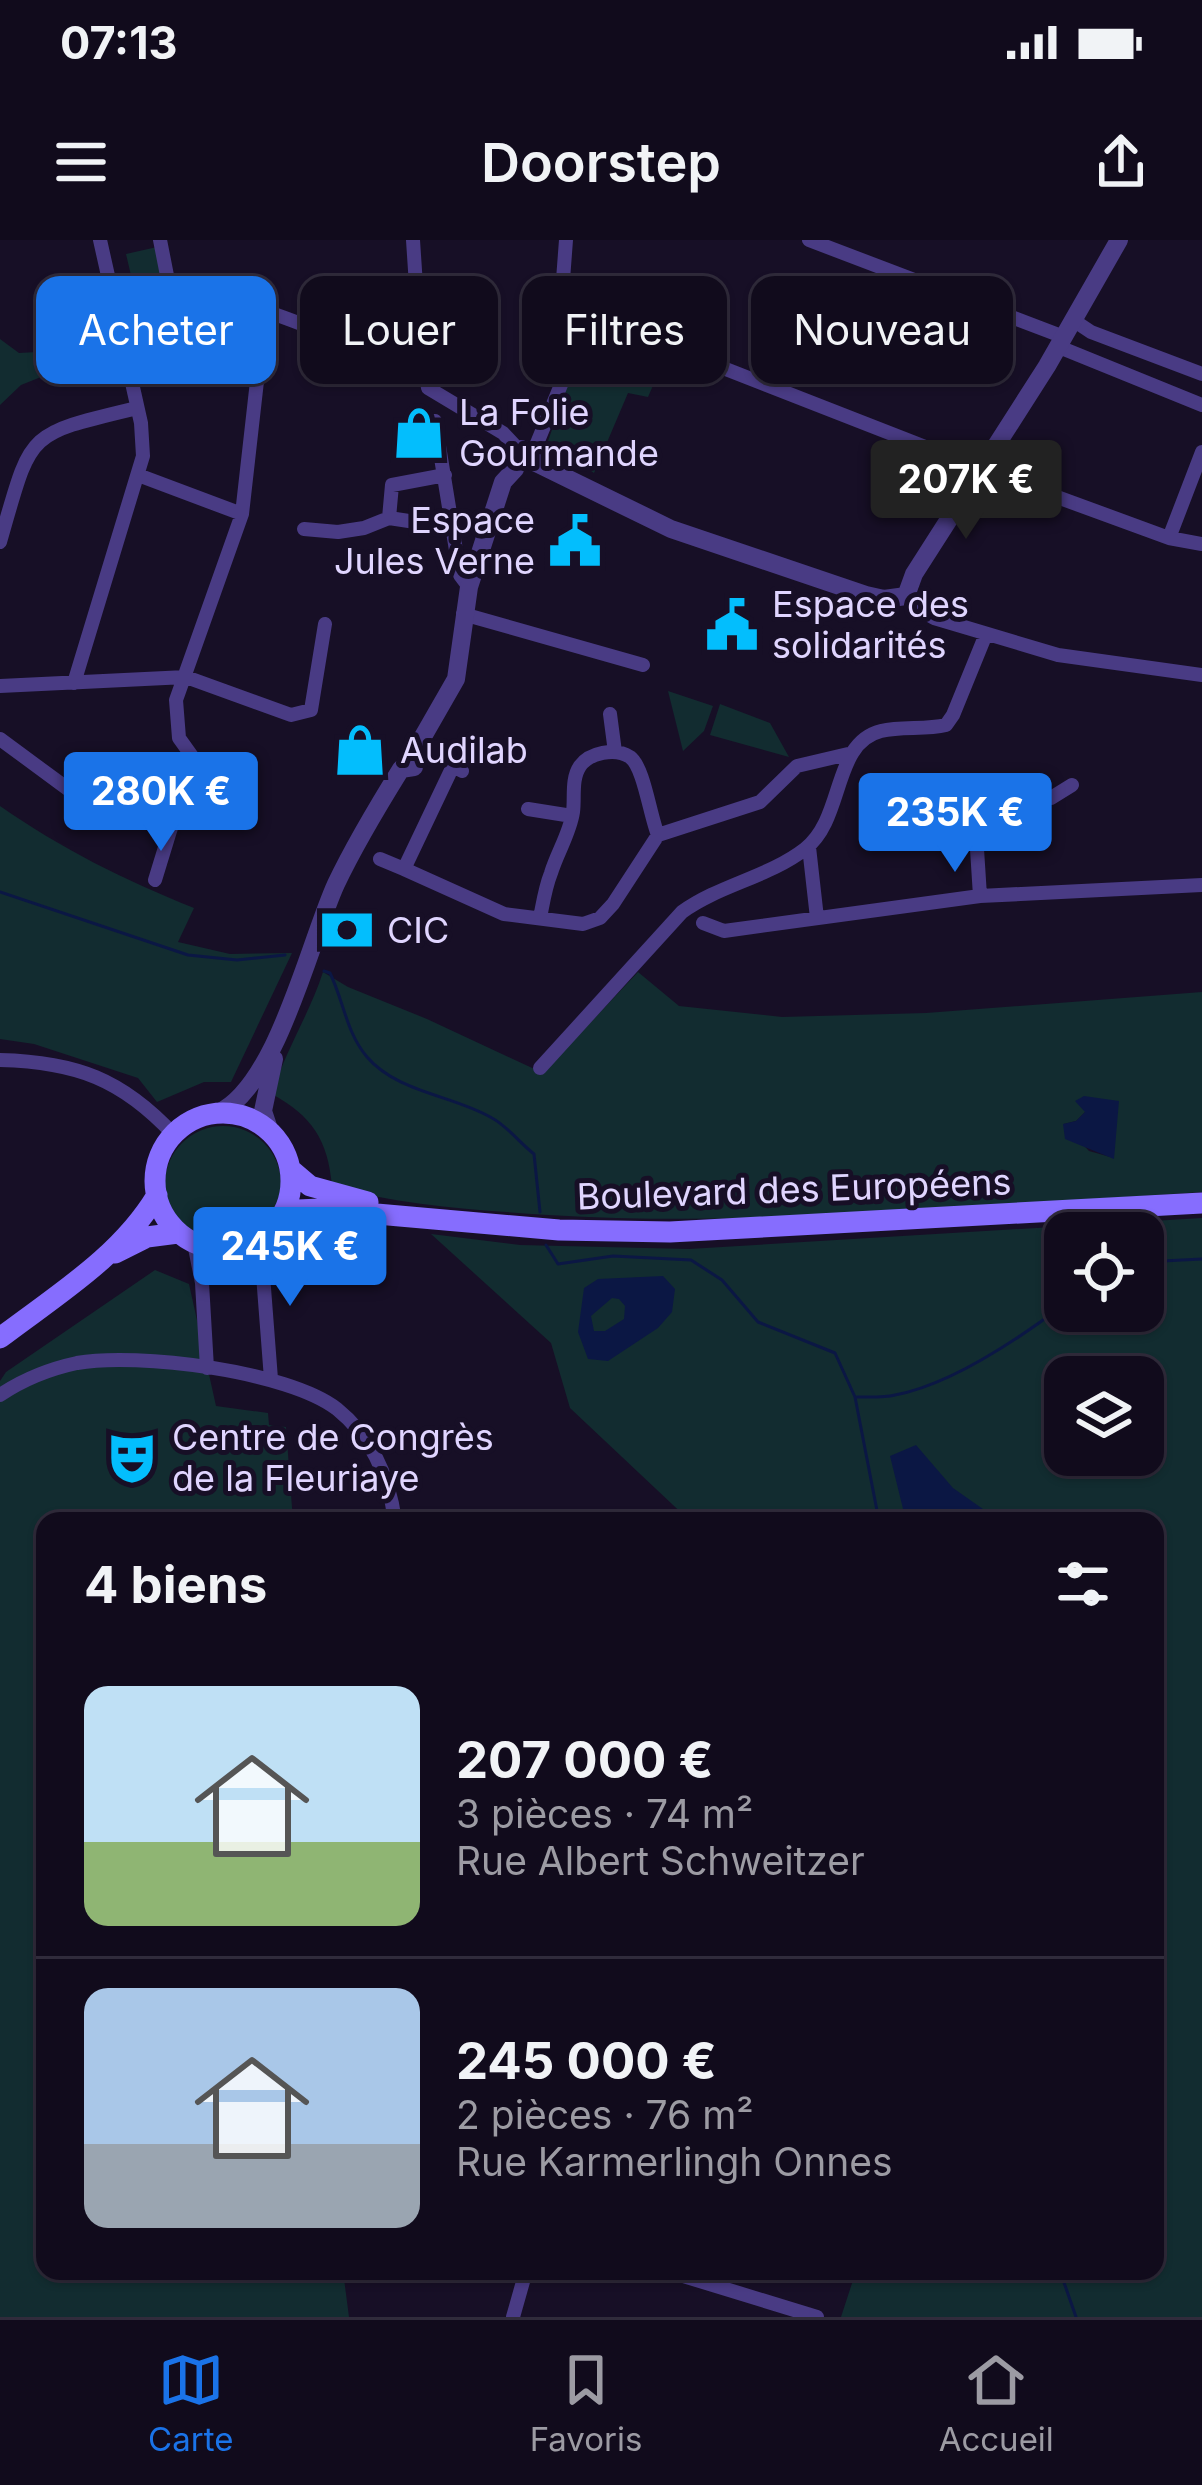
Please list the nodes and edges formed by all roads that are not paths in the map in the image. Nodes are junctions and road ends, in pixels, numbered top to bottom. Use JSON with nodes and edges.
{"nodes":[{"id":1,"x":100,"y":240,"type":"edge"},
{"id":2,"x":160,"y":240,"type":"edge"},
{"id":3,"x":413,"y":240,"type":"edge"},
{"id":4,"x":566,"y":240,"type":"edge"},
{"id":5,"x":809,"y":240,"type":"edge"},
{"id":6,"x":1119,"y":240,"type":"edge"},
{"id":7,"x":416,"y":276,"type":"edge"},
{"id":8,"x":278,"y":314,"type":"dead end"},
{"id":9,"x":300,"y":323,"type":"edge"},
{"id":10,"x":1065,"y":335,"type":"junction"},
{"id":11,"x":727,"y":370,"type":"edge"},
{"id":12,"x":1202,"y":374,"type":"edge"},
{"id":13,"x":427,"y":384,"type":"edge"},
{"id":14,"x":1202,"y":405,"type":"edge"},
{"id":15,"x":137,"y":408,"type":"junction"},
{"id":16,"x":435,"y":421,"type":"dead end"},
{"id":17,"x":1202,"y":452,"type":"edge"},
{"id":18,"x":526,"y":459,"type":"junction"},
{"id":19,"x":981,"y":469,"type":"junction"},
{"id":20,"x":138,"y":475,"type":"junction"},
{"id":21,"x":445,"y":476,"type":"junction"},
{"id":22,"x":242,"y":514,"type":"junction"},
{"id":23,"x":389,"y":518,"type":"junction"},
{"id":24,"x":452,"y":519,"type":"junction"},
{"id":25,"x":304,"y":529,"type":"dead end"},
{"id":26,"x":1169,"y":538,"type":"junction"},
{"id":27,"x":0,"y":542,"type":"edge"},
{"id":28,"x":1202,"y":544,"type":"edge"},
{"id":29,"x":469,"y":587,"type":"junction"},
{"id":30,"x":906,"y":596,"type":"junction"},
{"id":31,"x":464,"y":614,"type":"junction"},
{"id":32,"x":325,"y":624,"type":"dead end"},
{"id":33,"x":986,"y":634,"type":"junction"},
{"id":34,"x":643,"y":665,"type":"dead end"},
{"id":35,"x":1202,"y":675,"type":"edge"},
{"id":36,"x":186,"y":676,"type":"junction"},
{"id":37,"x":74,"y":683,"type":"junction"},
{"id":38,"x":0,"y":686,"type":"edge"},
{"id":39,"x":610,"y":714,"type":"dead end"},
{"id":40,"x":0,"y":739,"type":"edge"},
{"id":41,"x":615,"y":752,"type":"junction"},
{"id":42,"x":848,"y":754,"type":"junction"},
{"id":43,"x":462,"y":771,"type":"dead end"},
{"id":44,"x":1072,"y":785,"type":"dead end"},
{"id":45,"x":528,"y":809,"type":"dead end"},
{"id":46,"x":572,"y":816,"type":"junction"},
{"id":47,"x":170,"y":831,"type":"junction"},
{"id":48,"x":658,"y":835,"type":"junction"},
{"id":49,"x":809,"y":847,"type":"junction"},
{"id":50,"x":380,"y":859,"type":"dead end"},
{"id":51,"x":404,"y":869,"type":"junction"},
{"id":52,"x":154,"y":880,"type":"dead end"},
{"id":53,"x":1202,"y":885,"type":"edge"},
{"id":54,"x":980,"y":896,"type":"junction"},
{"id":55,"x":539,"y":918,"type":"junction"},
{"id":56,"x":817,"y":918,"type":"junction"},
{"id":57,"x":703,"y":923,"type":"dead end"},
{"id":58,"x":289,"y":1008,"type":"junction"},
{"id":59,"x":0,"y":1060,"type":"edge"},
{"id":60,"x":540,"y":1068,"type":"dead end"},
{"id":61,"x":218,"y":1113,"type":"junction"},
{"id":62,"x":270,"y":1132,"type":"junction"},
{"id":63,"x":173,"y":1135,"type":"junction"},
{"id":64,"x":290,"y":1169,"type":"junction"},
{"id":65,"x":157,"y":1195,"type":"junction"},
{"id":66,"x":1202,"y":1203,"type":"edge"},
{"id":67,"x":389,"y":1214,"type":"junction"},
{"id":68,"x":282,"y":1216,"type":"junction"},
{"id":69,"x":264,"y":1236,"type":"junction"},
{"id":70,"x":186,"y":1238,"type":"junction"},
{"id":71,"x":104,"y":1258,"type":"junction"},
{"id":72,"x":0,"y":1338,"type":"edge"},
{"id":73,"x":207,"y":1368,"type":"junction"},
{"id":74,"x":271,"y":1379,"type":"junction"},
{"id":75,"x":0,"y":1395,"type":"edge"},
{"id":76,"x":393,"y":1512,"type":"edge"},
{"id":77,"x":523,"y":2280,"type":"edge"},
{"id":78,"x":696,"y":2280,"type":"edge"},
{"id":79,"x":513,"y":2317,"type":"edge"},
{"id":80,"x":817,"y":2317,"type":"edge"}],
"edges":[{"from":1,"to":15,"type":"street"},
{"from":2,"to":22,"type":"street"},
{"from":3,"to":7,"type":"street"},
{"from":4,"to":18,"type":"street"},
{"from":5,"to":10,"type":"street"},
{"from":6,"to":10,"type":"street"},
{"from":8,"to":9,"type":"street"},
{"from":10,"to":12,"type":"street"},
{"from":10,"to":14,"type":"street"},
{"from":10,"to":19,"type":"street"},
{"from":11,"to":19,"type":"street"},
{"from":13,"to":18,"type":"street"},
{"from":15,"to":20,"type":"street"},
{"from":15,"to":27,"type":"street"},
{"from":16,"to":21,"type":"street"},
{"from":17,"to":26,"type":"street"},
{"from":18,"to":29,"type":"street"},
{"from":18,"to":30,"type":"street"},
{"from":19,"to":26,"type":"street"},
{"from":19,"to":30,"type":"street"},
{"from":20,"to":22,"type":"street"},
{"from":20,"to":37,"type":"street"},
{"from":21,"to":23,"type":"street"},
{"from":21,"to":24,"type":"street"},
{"from":22,"to":36,"type":"street"},
{"from":23,"to":24,"type":"street"},
{"from":23,"to":25,"type":"street"},
{"from":24,"to":29,"type":"street"},
{"from":26,"to":28,"type":"street"},
{"from":29,"to":31,"type":"street"},
{"from":30,"to":33,"type":"street"},
{"from":31,"to":34,"type":"street"},
{"from":31,"to":58,"type":"street"},
{"from":32,"to":36,"type":"street"},
{"from":33,"to":35,"type":"street"},
{"from":33,"to":42,"type":"street"},
{"from":36,"to":37,"type":"street"},
{"from":36,"to":47,"type":"street"},
{"from":37,"to":38,"type":"street"},
{"from":39,"to":41,"type":"street"},
{"from":40,"to":47,"type":"street"},
{"from":41,"to":46,"type":"street"},
{"from":41,"to":48,"type":"street"},
{"from":42,"to":48,"type":"street"},
{"from":42,"to":49,"type":"street"},
{"from":43,"to":51,"type":"street"},
{"from":44,"to":54,"type":"street"},
{"from":45,"to":46,"type":"street"},
{"from":46,"to":55,"type":"street"},
{"from":47,"to":52,"type":"street"},
{"from":48,"to":55,"type":"street"},
{"from":49,"to":56,"type":"street"},
{"from":49,"to":60,"type":"street"},
{"from":50,"to":51,"type":"street"},
{"from":51,"to":55,"type":"street"},
{"from":53,"to":54,"type":"street"},
{"from":54,"to":56,"type":"street"},
{"from":56,"to":57,"type":"street"},
{"from":58,"to":61,"type":"street"},
{"from":58,"to":62,"type":"street"},
{"from":59,"to":63,"type":"street"},
{"from":61,"to":62,"type":"main road"},
{"from":61,"to":63,"type":"main road"},
{"from":62,"to":64,"type":"main road"},
{"from":63,"to":65,"type":"main road"},
{"from":64,"to":67,"type":"main road"},
{"from":64,"to":68,"type":"main road"},
{"from":65,"to":70,"type":"main road"},
{"from":65,"to":71,"type":"main road"},
{"from":66,"to":67,"type":"main road","name":"Boulevard des Européens"},
{"from":67,"to":68,"type":"main road"},
{"from":68,"to":69,"type":"main road"},
{"from":69,"to":70,"type":"main road"},
{"from":69,"to":74,"type":"street"},
{"from":70,"to":71,"type":"main road"},
{"from":70,"to":73,"type":"street"},
{"from":71,"to":72,"type":"main road"},
{"from":73,"to":74,"type":"street"},
{"from":73,"to":75,"type":"street"},
{"from":74,"to":76,"type":"street"},
{"from":77,"to":79,"type":"street"},
{"from":78,"to":80,"type":"street"}]}
